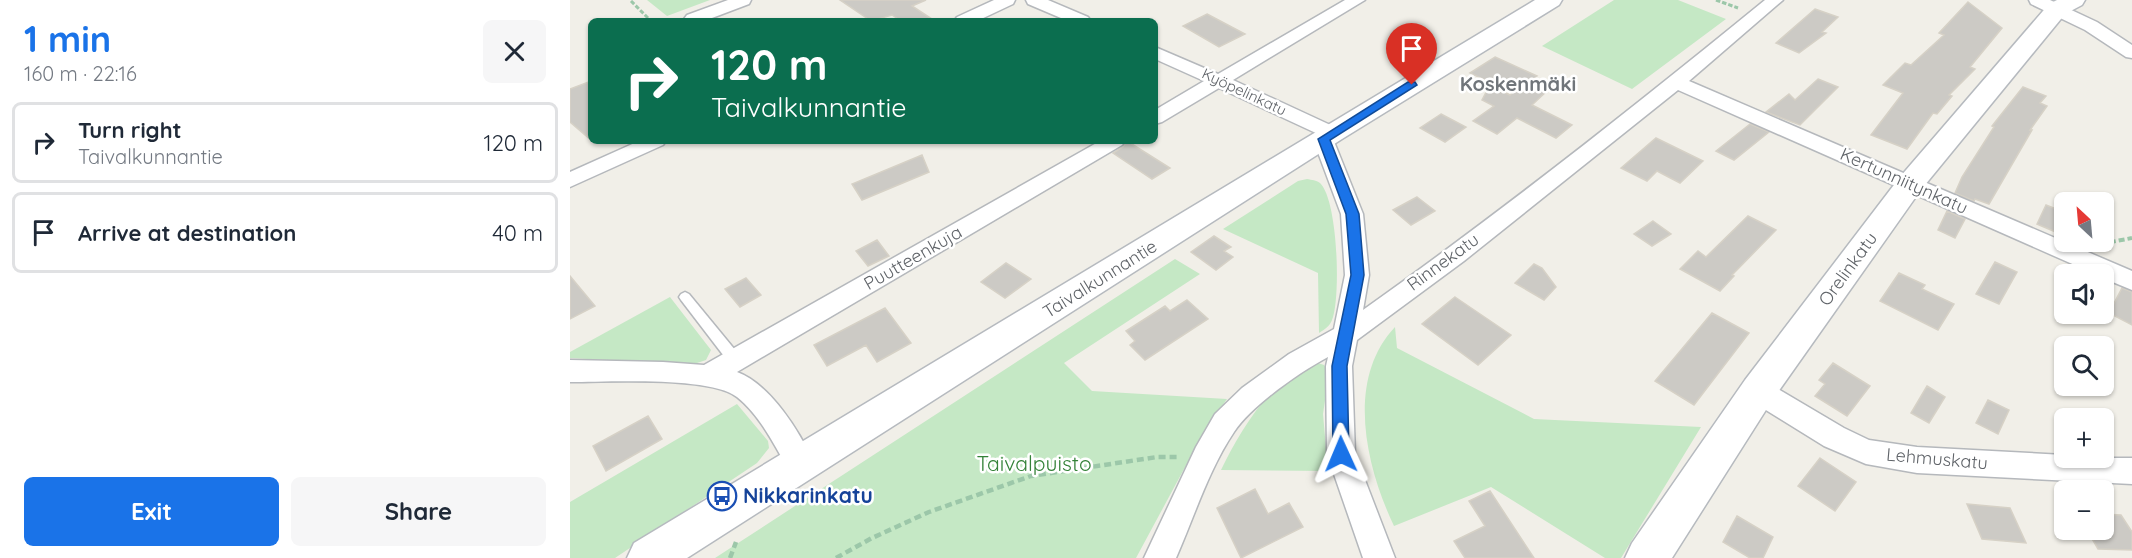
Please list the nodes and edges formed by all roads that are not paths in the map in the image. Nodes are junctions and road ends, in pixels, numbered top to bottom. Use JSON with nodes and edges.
{"nodes":[{"id":1,"x":743,"y":0,"type":"edge"},
{"id":2,"x":1007,"y":0,"type":"edge"},
{"id":3,"x":1034,"y":0,"type":"edge"},
{"id":4,"x":1357,"y":0,"type":"edge"},
{"id":5,"x":1551,"y":0,"type":"edge"},
{"id":6,"x":1775,"y":0,"type":"edge"},
{"id":7,"x":2056,"y":3,"type":"edge"},
{"id":8,"x":696,"y":18,"type":"edge"},
{"id":9,"x":969,"y":18,"type":"edge"},
{"id":10,"x":1075,"y":18,"type":"edge"},
{"id":11,"x":1158,"y":53,"type":"edge"},
{"id":12,"x":2132,"y":53,"type":"edge"},
{"id":13,"x":1220,"y":80,"type":"junction"},
{"id":14,"x":1676,"y":82,"type":"junction"},
{"id":15,"x":1158,"y":116,"type":"edge"},
{"id":16,"x":1328,"y":136,"type":"junction"},
{"id":17,"x":649,"y":144,"type":"edge"},
{"id":18,"x":1110,"y":144,"type":"edge"},
{"id":19,"x":570,"y":180,"type":"edge"},
{"id":20,"x":1910,"y":184,"type":"junction"},
{"id":21,"x":2132,"y":281,"type":"edge"},
{"id":22,"x":686,"y":297,"type":"dead end"},
{"id":23,"x":1347,"y":334,"type":"junction"},
{"id":24,"x":735,"y":360,"type":"junction"},
{"id":25,"x":573,"y":372,"type":"edge"},
{"id":26,"x":710,"y":375,"type":"junction"},
{"id":27,"x":1758,"y":391,"type":"junction"},
{"id":28,"x":800,"y":463,"type":"junction"},
{"id":29,"x":2132,"y":471,"type":"edge"},
{"id":30,"x":650,"y":558,"type":"edge"},
{"id":31,"x":1160,"y":558,"type":"edge"},
{"id":32,"x":1378,"y":558,"type":"edge"},
{"id":33,"x":1647,"y":558,"type":"edge"}],
"edges":[{"from":1,"to":8,"type":"street"},
{"from":2,"to":9,"type":"street"},
{"from":3,"to":10,"type":"street"},
{"from":4,"to":13,"type":"street"},
{"from":5,"to":16,"type":"main road","name":"Taivalkunnantie"},
{"from":6,"to":14,"type":"street","name":"Rinnekatu"},
{"from":7,"to":12,"type":"street"},
{"from":7,"to":20,"type":"main road","name":"Orelinkatu"},
{"from":11,"to":13,"type":"street","name":"Kyöpelinkatu"},
{"from":13,"to":15,"type":"street"},
{"from":13,"to":16,"type":"street","name":"Kyöpelinkatu"},
{"from":14,"to":20,"type":"street","name":"Kertunniitynkatu"},
{"from":14,"to":23,"type":"street","name":"Rinnekatu"},
{"from":16,"to":23,"type":"street"},
{"from":16,"to":28,"type":"main road","name":"Taivalkunnantie"},
{"from":17,"to":19,"type":"street"},
{"from":18,"to":24,"type":"street","name":"Puutteenkuja"},
{"from":20,"to":21,"type":"street","name":"Kertunniitynkatu"},
{"from":20,"to":27,"type":"main road","name":"Orelinkatu"},
{"from":22,"to":24,"type":"lane"},
{"from":23,"to":31,"type":"street","name":"Rinnekatu"},
{"from":23,"to":32,"type":"street"},
{"from":24,"to":26,"type":"street","name":"Puutteenkuja"},
{"from":25,"to":26,"type":"street"},
{"from":26,"to":28,"type":"street"},
{"from":27,"to":29,"type":"street","name":"Lehmuskatu"},
{"from":27,"to":33,"type":"main road","name":"Orelinkatu"},
{"from":28,"to":30,"type":"main road","name":"Taivalkunnantie"}]}
